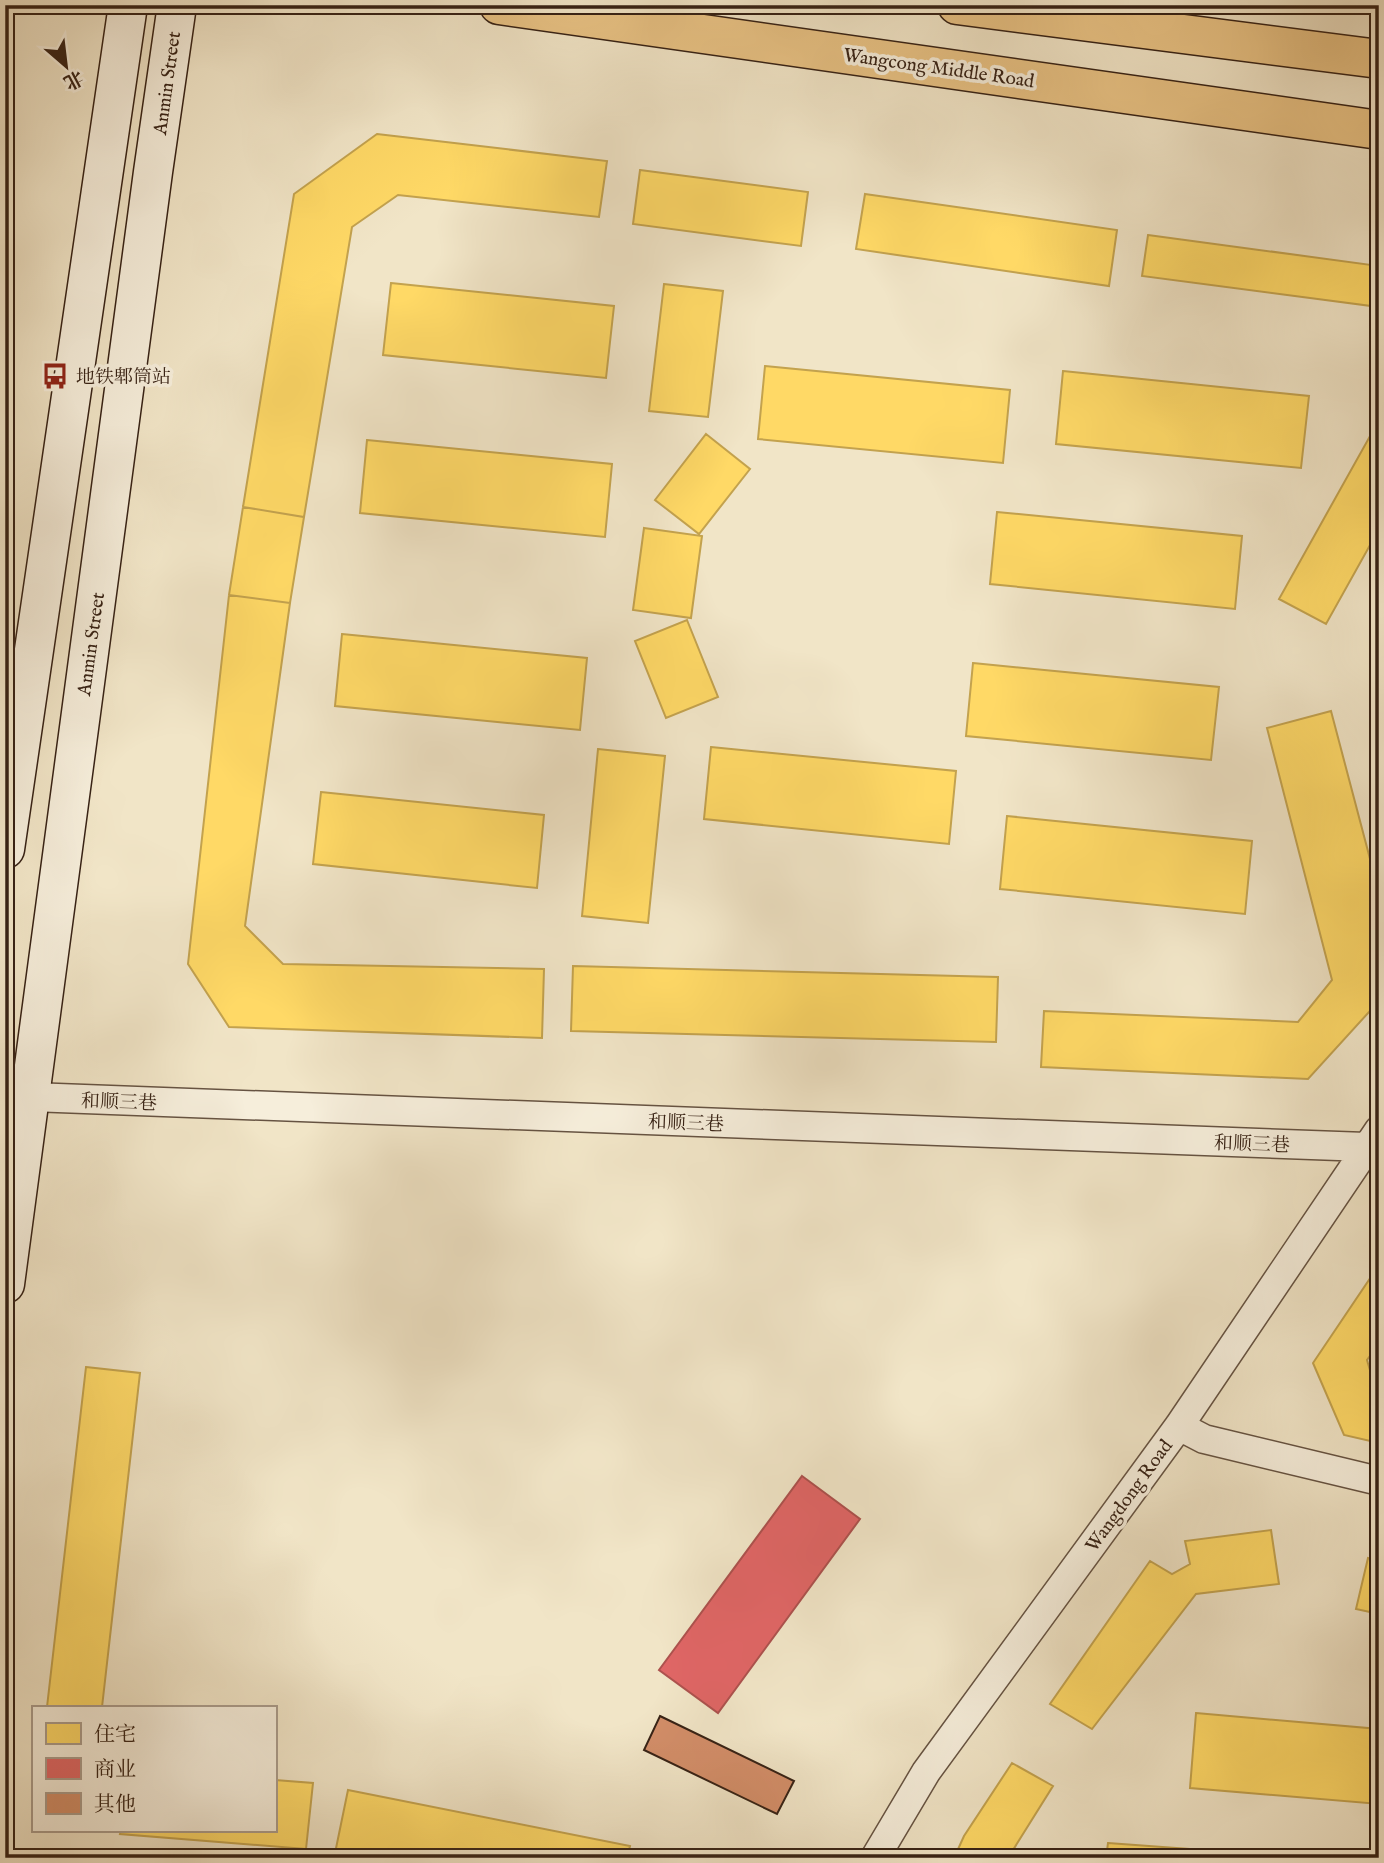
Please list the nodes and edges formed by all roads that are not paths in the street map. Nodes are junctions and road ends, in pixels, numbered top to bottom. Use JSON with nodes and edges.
{"nodes":[{"id":1,"x":128,"y":5,"type":"edge"},
{"id":2,"x":177,"y":5,"type":"edge"},
{"id":3,"x":499,"y":5,"type":"edge"},
{"id":4,"x":957,"y":5,"type":"edge"},
{"id":5,"x":1379,"y":60,"type":"edge"},
{"id":6,"x":1379,"y":130,"type":"edge"},
{"id":7,"x":5,"y":849,"type":"edge"},
{"id":8,"x":18,"y":1097,"type":"edge"},
{"id":9,"x":1372,"y":1138,"type":"edge"},
{"id":10,"x":5,"y":1284,"type":"edge"},
{"id":11,"x":1179,"y":1426,"type":"junction"},
{"id":12,"x":1379,"y":1481,"type":"edge"},
{"id":13,"x":875,"y":1858,"type":"edge"}],
"edges":[{"from":1,"to":7,"type":"main road"},
{"from":2,"to":8,"type":"main road","name":"Anmin Street"},
{"from":3,"to":6,"type":"main road","name":"Wangcong Middle Road"},
{"from":4,"to":5,"type":"main road"},
{"from":8,"to":9,"type":"street","name":"和顺三巷"},
{"from":8,"to":10,"type":"main road","name":"Anmin Street"},
{"from":9,"to":11,"type":"street","name":"Wangdong Road"},
{"from":11,"to":12,"type":"street"},
{"from":11,"to":13,"type":"street","name":"Wangdong Road"}]}
